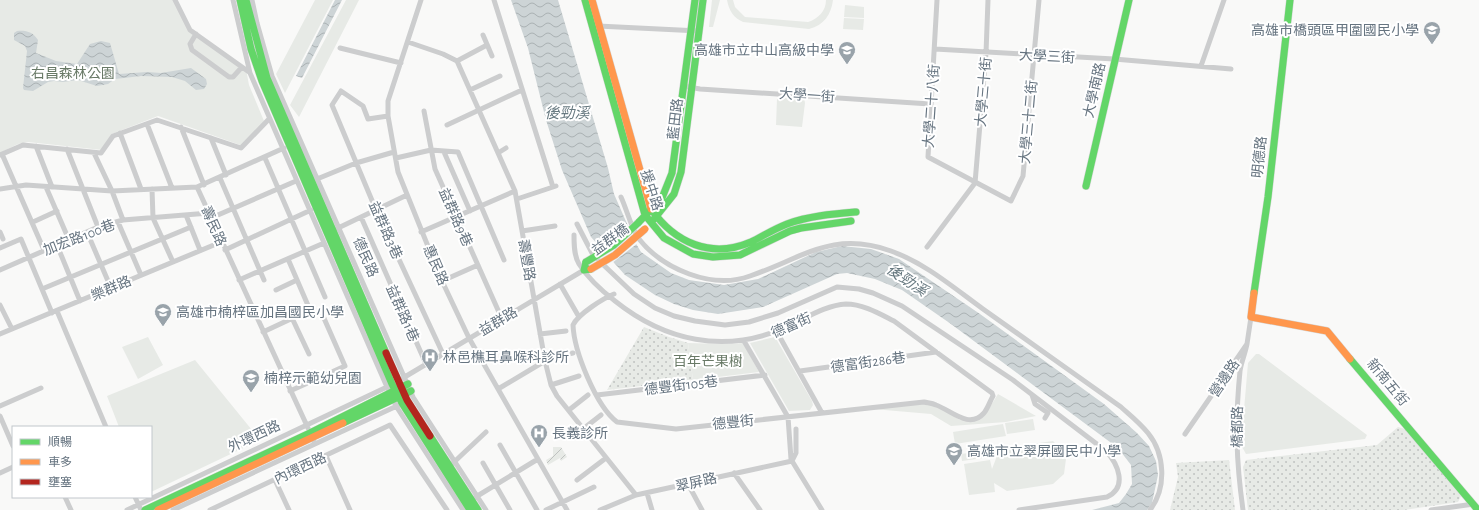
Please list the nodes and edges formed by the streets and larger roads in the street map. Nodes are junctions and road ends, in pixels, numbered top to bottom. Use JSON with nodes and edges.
{"nodes":[{"id":1,"x":175,"y":0,"type":"edge"},
{"id":2,"x":233,"y":0,"type":"edge"},
{"id":3,"x":240,"y":0,"type":"edge"},
{"id":4,"x":246,"y":0,"type":"edge"},
{"id":5,"x":252,"y":0,"type":"edge"},
{"id":6,"x":422,"y":0,"type":"edge"},
{"id":7,"x":494,"y":0,"type":"edge"},
{"id":8,"x":585,"y":0,"type":"edge"},
{"id":9,"x":592,"y":0,"type":"edge"},
{"id":10,"x":695,"y":0,"type":"edge"},
{"id":11,"x":703,"y":0,"type":"edge"},
{"id":12,"x":937,"y":0,"type":"edge"},
{"id":13,"x":988,"y":0,"type":"edge"},
{"id":14,"x":1039,"y":0,"type":"edge"},
{"id":15,"x":1129,"y":0,"type":"edge"},
{"id":16,"x":1224,"y":0,"type":"edge"},
{"id":17,"x":1290,"y":0,"type":"edge"},
{"id":18,"x":596,"y":26,"type":"junction"},
{"id":19,"x":691,"y":31,"type":"junction"},
{"id":20,"x":699,"y":31,"type":"junction"},
{"id":21,"x":196,"y":34,"type":"junction"},
{"id":22,"x":483,"y":35,"type":"dead end"},
{"id":23,"x":408,"y":42,"type":"junction"},
{"id":24,"x":488,"y":45,"type":"junction"},
{"id":25,"x":340,"y":48,"type":"dead end"},
{"id":26,"x":935,"y":49,"type":"junction"},
{"id":27,"x":986,"y":53,"type":"junction"},
{"id":28,"x":492,"y":56,"type":"dead end"},
{"id":29,"x":1034,"y":56,"type":"junction"},
{"id":30,"x":1114,"y":59,"type":"junction"},
{"id":31,"x":457,"y":61,"type":"junction"},
{"id":32,"x":401,"y":63,"type":"junction"},
{"id":33,"x":1201,"y":66,"type":"junction"},
{"id":34,"x":242,"y":67,"type":"junction"},
{"id":35,"x":1231,"y":69,"type":"dead end"},
{"id":36,"x":249,"y":72,"type":"junction"},
{"id":37,"x":500,"y":76,"type":"dead end"},
{"id":38,"x":684,"y":86,"type":"junction"},
{"id":39,"x":692,"y":88,"type":"junction"},
{"id":40,"x":470,"y":90,"type":"junction"},
{"id":41,"x":522,"y":90,"type":"junction"},
{"id":42,"x":930,"y":104,"type":"junction"},
{"id":43,"x":479,"y":110,"type":"junction"},
{"id":44,"x":424,"y":111,"type":"dead end"},
{"id":45,"x":388,"y":116,"type":"junction"},
{"id":46,"x":269,"y":119,"type":"junction"},
{"id":47,"x":147,"y":124,"type":"junction"},
{"id":48,"x":447,"y":125,"type":"dead end"},
{"id":49,"x":295,"y":126,"type":"junction"},
{"id":50,"x":181,"y":127,"type":"junction"},
{"id":51,"x":120,"y":133,"type":"junction"},
{"id":52,"x":289,"y":137,"type":"junction"},
{"id":53,"x":211,"y":138,"type":"junction"},
{"id":54,"x":36,"y":146,"type":"junction"},
{"id":55,"x":506,"y":148,"type":"dead end"},
{"id":56,"x":66,"y":149,"type":"junction"},
{"id":57,"x":283,"y":150,"type":"junction"},
{"id":58,"x":431,"y":150,"type":"junction"},
{"id":59,"x":394,"y":152,"type":"junction"},
{"id":60,"x":444,"y":152,"type":"junction"},
{"id":61,"x":94,"y":153,"type":"junction"},
{"id":62,"x":498,"y":153,"type":"junction"},
{"id":63,"x":1,"y":154,"type":"edge"},
{"id":64,"x":265,"y":158,"type":"junction"},
{"id":65,"x":396,"y":158,"type":"junction"},
{"id":66,"x":356,"y":163,"type":"junction"},
{"id":67,"x":226,"y":175,"type":"junction"},
{"id":68,"x":220,"y":178,"type":"junction"},
{"id":69,"x":317,"y":178,"type":"junction"},
{"id":70,"x":296,"y":180,"type":"junction"},
{"id":71,"x":975,"y":183,"type":"junction"},
{"id":72,"x":204,"y":185,"type":"junction"},
{"id":73,"x":18,"y":186,"type":"junction"},
{"id":74,"x":1086,"y":186,"type":"dead end"},
{"id":75,"x":49,"y":187,"type":"junction"},
{"id":76,"x":197,"y":187,"type":"junction"},
{"id":77,"x":172,"y":188,"type":"junction"},
{"id":78,"x":0,"y":189,"type":"edge"},
{"id":79,"x":141,"y":189,"type":"junction"},
{"id":80,"x":152,"y":189,"type":"junction"},
{"id":81,"x":278,"y":189,"type":"junction"},
{"id":82,"x":83,"y":190,"type":"junction"},
{"id":83,"x":112,"y":191,"type":"junction"},
{"id":84,"x":515,"y":191,"type":"junction"},
{"id":85,"x":407,"y":195,"type":"junction"},
{"id":86,"x":621,"y":197,"type":"dead end"},
{"id":87,"x":517,"y":199,"type":"junction"},
{"id":88,"x":481,"y":206,"type":"junction"},
{"id":89,"x":319,"y":207,"type":"junction"},
{"id":90,"x":234,"y":208,"type":"junction"},
{"id":91,"x":651,"y":209,"type":"junction"},
{"id":92,"x":376,"y":210,"type":"junction"},
{"id":93,"x":57,"y":211,"type":"junction"},
{"id":94,"x":470,"y":211,"type":"junction"},
{"id":95,"x":856,"y":212,"type":"dead end"},
{"id":96,"x":209,"y":213,"type":"junction"},
{"id":97,"x":186,"y":215,"type":"junction"},
{"id":98,"x":645,"y":216,"type":"junction"},
{"id":99,"x":657,"y":216,"type":"junction"},
{"id":100,"x":361,"y":217,"type":"junction"},
{"id":101,"x":456,"y":217,"type":"junction"},
{"id":102,"x":153,"y":218,"type":"junction"},
{"id":103,"x":211,"y":218,"type":"junction"},
{"id":104,"x":292,"y":219,"type":"junction"},
{"id":105,"x":120,"y":221,"type":"junction"},
{"id":106,"x":851,"y":221,"type":"dead end"},
{"id":107,"x":33,"y":222,"type":"junction"},
{"id":108,"x":638,"y":223,"type":"joint"},
{"id":109,"x":650,"y":223,"type":"junction"},
{"id":110,"x":577,"y":224,"type":"dead end"},
{"id":111,"x":555,"y":226,"type":"dead end"},
{"id":112,"x":191,"y":227,"type":"junction"},
{"id":113,"x":98,"y":228,"type":"junction"},
{"id":114,"x":645,"y":229,"type":"joint"},
{"id":115,"x":522,"y":231,"type":"junction"},
{"id":116,"x":0,"y":232,"type":"edge"},
{"id":117,"x":87,"y":232,"type":"junction"},
{"id":118,"x":330,"y":232,"type":"junction"},
{"id":119,"x":421,"y":232,"type":"junction"},
{"id":120,"x":574,"y":235,"type":"dead end"},
{"id":121,"x":3,"y":239,"type":"dead end"},
{"id":122,"x":162,"y":239,"type":"junction"},
{"id":123,"x":68,"y":240,"type":"junction"},
{"id":124,"x":247,"y":240,"type":"junction"},
{"id":125,"x":221,"y":242,"type":"junction"},
{"id":126,"x":324,"y":243,"type":"junction"},
{"id":127,"x":56,"y":245,"type":"junction"},
{"id":128,"x":928,"y":247,"type":"dead end"},
{"id":129,"x":0,"y":248,"type":"edge"},
{"id":130,"x":44,"y":250,"type":"junction"},
{"id":131,"x":200,"y":250,"type":"junction"},
{"id":132,"x":225,"y":250,"type":"junction"},
{"id":133,"x":306,"y":251,"type":"junction"},
{"id":134,"x":131,"y":252,"type":"junction"},
{"id":135,"x":29,"y":258,"type":"junction"},
{"id":136,"x":288,"y":258,"type":"junction"},
{"id":137,"x":504,"y":260,"type":"dead end"},
{"id":138,"x":173,"y":262,"type":"junction"},
{"id":139,"x":101,"y":265,"type":"junction"},
{"id":140,"x":478,"y":265,"type":"junction"},
{"id":141,"x":0,"y":270,"type":"edge"},
{"id":142,"x":588,"y":270,"type":"junction"},
{"id":143,"x":260,"y":271,"type":"junction"},
{"id":144,"x":141,"y":275,"type":"junction"},
{"id":145,"x":70,"y":278,"type":"junction"},
{"id":146,"x":239,"y":280,"type":"junction"},
{"id":147,"x":264,"y":280,"type":"dead end"},
{"id":148,"x":297,"y":280,"type":"junction"},
{"id":149,"x":442,"y":281,"type":"junction"},
{"id":150,"x":560,"y":284,"type":"junction"},
{"id":151,"x":111,"y":288,"type":"junction"},
{"id":152,"x":42,"y":289,"type":"junction"},
{"id":153,"x":276,"y":290,"type":"dead end"},
{"id":154,"x":614,"y":294,"type":"dead end"},
{"id":155,"x":608,"y":296,"type":"junction"},
{"id":156,"x":325,"y":297,"type":"dead end"},
{"id":157,"x":534,"y":300,"type":"junction"},
{"id":158,"x":80,"y":301,"type":"junction"},
{"id":159,"x":0,"y":305,"type":"edge"},
{"id":160,"x":54,"y":312,"type":"junction"},
{"id":161,"x":323,"y":316,"type":"dead end"},
{"id":162,"x":578,"y":317,"type":"junction"},
{"id":163,"x":1251,"y":317,"type":"junction"},
{"id":164,"x":292,"y":318,"type":"junction"},
{"id":165,"x":502,"y":319,"type":"junction"},
{"id":166,"x":12,"y":329,"type":"junction"},
{"id":167,"x":566,"y":331,"type":"dead end"},
{"id":168,"x":263,"y":332,"type":"junction"},
{"id":169,"x":777,"y":332,"type":"junction"},
{"id":170,"x":0,"y":334,"type":"edge"},
{"id":171,"x":540,"y":334,"type":"junction"},
{"id":172,"x":469,"y":338,"type":"junction"},
{"id":173,"x":744,"y":341,"type":"junction"},
{"id":174,"x":1246,"y":344,"type":"junction"},
{"id":175,"x":936,"y":352,"type":"junction"},
{"id":176,"x":573,"y":353,"type":"dead end"},
{"id":177,"x":309,"y":354,"type":"dead end"},
{"id":178,"x":442,"y":354,"type":"junction"},
{"id":179,"x":545,"y":360,"type":"junction"},
{"id":180,"x":426,"y":364,"type":"junction"},
{"id":181,"x":800,"y":371,"type":"junction"},
{"id":182,"x":765,"y":375,"type":"junction"},
{"id":183,"x":579,"y":376,"type":"dead end"},
{"id":184,"x":405,"y":377,"type":"junction"},
{"id":185,"x":551,"y":385,"type":"junction"},
{"id":186,"x":41,"y":388,"type":"dead end"},
{"id":187,"x":498,"y":389,"type":"junction"},
{"id":188,"x":290,"y":391,"type":"junction"},
{"id":189,"x":400,"y":393,"type":"junction"},
{"id":190,"x":993,"y":394,"type":"joint"},
{"id":191,"x":588,"y":395,"type":"dead end"},
{"id":192,"x":597,"y":395,"type":"junction"},
{"id":193,"x":1032,"y":395,"type":"junction"},
{"id":194,"x":0,"y":406,"type":"edge"},
{"id":195,"x":569,"y":410,"type":"junction"},
{"id":196,"x":822,"y":413,"type":"junction"},
{"id":197,"x":601,"y":415,"type":"dead end"},
{"id":198,"x":0,"y":416,"type":"edge"},
{"id":199,"x":788,"y":417,"type":"junction"},
{"id":200,"x":1045,"y":418,"type":"dead end"},
{"id":201,"x":106,"y":426,"type":"edge"},
{"id":202,"x":307,"y":426,"type":"junction"},
{"id":203,"x":583,"y":428,"type":"junction"},
{"id":204,"x":3,"y":429,"type":"edge"},
{"id":205,"x":796,"y":429,"type":"dead end"},
{"id":206,"x":486,"y":432,"type":"dead end"},
{"id":207,"x":1185,"y":434,"type":"dead end"},
{"id":208,"x":313,"y":438,"type":"junction"},
{"id":209,"x":12,"y":444,"type":"edge"},
{"id":210,"x":500,"y":445,"type":"dead end"},
{"id":211,"x":326,"y":456,"type":"junction"},
{"id":212,"x":606,"y":458,"type":"junction"},
{"id":213,"x":538,"y":459,"type":"junction"},
{"id":214,"x":792,"y":460,"type":"junction"},
{"id":215,"x":482,"y":463,"type":"dead end"},
{"id":216,"x":12,"y":467,"type":"edge"},
{"id":217,"x":447,"y":468,"type":"junction"},
{"id":218,"x":0,"y":473,"type":"edge"},
{"id":219,"x":516,"y":473,"type":"junction"},
{"id":220,"x":734,"y":473,"type":"junction"},
{"id":221,"x":275,"y":480,"type":"junction"},
{"id":222,"x":578,"y":480,"type":"dead end"},
{"id":223,"x":688,"y":484,"type":"junction"},
{"id":224,"x":495,"y":485,"type":"junction"},
{"id":225,"x":594,"y":487,"type":"dead end"},
{"id":226,"x":647,"y":493,"type":"junction"},
{"id":227,"x":636,"y":495,"type":"junction"},
{"id":228,"x":65,"y":498,"type":"edge"},
{"id":229,"x":136,"y":498,"type":"edge"},
{"id":230,"x":563,"y":502,"type":"junction"},
{"id":231,"x":467,"y":503,"type":"edge"},
{"id":232,"x":140,"y":507,"type":"edge"},
{"id":233,"x":1476,"y":507,"type":"edge"},
{"id":234,"x":71,"y":510,"type":"edge"},
{"id":235,"x":127,"y":510,"type":"edge"},
{"id":236,"x":145,"y":510,"type":"edge"},
{"id":237,"x":158,"y":510,"type":"edge"},
{"id":238,"x":173,"y":510,"type":"edge"},
{"id":239,"x":210,"y":510,"type":"edge"},
{"id":240,"x":289,"y":510,"type":"edge"},
{"id":241,"x":350,"y":510,"type":"edge"},
{"id":242,"x":447,"y":510,"type":"edge"},
{"id":243,"x":470,"y":510,"type":"edge"},
{"id":244,"x":478,"y":510,"type":"edge"},
{"id":245,"x":486,"y":510,"type":"edge"},
{"id":246,"x":510,"y":510,"type":"edge"},
{"id":247,"x":537,"y":510,"type":"edge"},
{"id":248,"x":546,"y":510,"type":"edge"},
{"id":249,"x":567,"y":510,"type":"edge"},
{"id":250,"x":600,"y":510,"type":"edge"},
{"id":251,"x":652,"y":510,"type":"edge"},
{"id":252,"x":702,"y":510,"type":"edge"},
{"id":253,"x":760,"y":510,"type":"edge"},
{"id":254,"x":822,"y":510,"type":"edge"},
{"id":255,"x":1019,"y":510,"type":"edge"},
{"id":256,"x":1150,"y":510,"type":"edge"},
{"id":257,"x":1243,"y":510,"type":"edge"},
{"id":258,"x":1432,"y":510,"type":"edge"}],
"edges":[{"from":1,"to":21,"type":"street"},
{"from":2,"to":36,"type":"street","name":"德民路"},
{"from":3,"to":52,"type":"street","name":"德民路"},
{"from":4,"to":52,"type":"street","name":"德民路"},
{"from":5,"to":49,"type":"street","name":"德民路"},
{"from":6,"to":23,"type":"street","name":"惠民路"},
{"from":7,"to":41,"type":"street"},
{"from":8,"to":18,"type":"street","name":"援中路"},
{"from":9,"to":18,"type":"street","name":"援中路"},
{"from":10,"to":19,"type":"street","name":"藍田路"},
{"from":11,"to":20,"type":"street","name":"藍田路"},
{"from":12,"to":26,"type":"street","name":"大學二十八街"},
{"from":13,"to":27,"type":"street","name":"大學三十街"},
{"from":14,"to":29,"type":"street","name":"大學三十二街"},
{"from":15,"to":30,"type":"street","name":"大學南路"},
{"from":16,"to":33,"type":"street"},
{"from":17,"to":163,"type":"street","name":"明德路"},
{"from":18,"to":19,"type":"street"},
{"from":18,"to":91,"type":"street","name":"援中路"},
{"from":18,"to":98,"type":"street","name":"援中路"},
{"from":19,"to":20,"type":"street"},
{"from":19,"to":38,"type":"street","name":"藍田路"},
{"from":20,"to":39,"type":"street","name":"藍田路"},
{"from":21,"to":34,"type":"street"},
{"from":21,"to":34,"type":"street"},
{"from":22,"to":24,"type":"street"},
{"from":23,"to":31,"type":"street"},
{"from":23,"to":32,"type":"street","name":"惠民路"},
{"from":24,"to":28,"type":"street"},
{"from":24,"to":31,"type":"street"},
{"from":25,"to":32,"type":"street"},
{"from":26,"to":27,"type":"street","name":"大學三街"},
{"from":26,"to":42,"type":"street","name":"大學二十八街"},
{"from":27,"to":29,"type":"street","name":"大學三街"},
{"from":27,"to":71,"type":"street","name":"大學三十街"},
{"from":29,"to":30,"type":"street","name":"大學三街"},
{"from":29,"to":71,"type":"street","name":"大學三十二街"},
{"from":30,"to":33,"type":"street","name":"大學三街"},
{"from":30,"to":74,"type":"street","name":"大學南路"},
{"from":31,"to":40,"type":"street","name":"壽豐路"},
{"from":32,"to":45,"type":"street","name":"惠民路"},
{"from":33,"to":35,"type":"street","name":"大學三街"},
{"from":34,"to":36,"type":"street"},
{"from":36,"to":46,"type":"street","name":"德民路"},
{"from":37,"to":40,"type":"street"},
{"from":38,"to":39,"type":"street","name":"大學一街"},
{"from":38,"to":91,"type":"street","name":"藍田路"},
{"from":39,"to":42,"type":"street","name":"大學一街"},
{"from":39,"to":99,"type":"street","name":"藍田路"},
{"from":40,"to":43,"type":"street","name":"壽豐路"},
{"from":41,"to":43,"type":"street"},
{"from":41,"to":87,"type":"street"},
{"from":42,"to":71,"type":"street","name":"大學二十八街"},
{"from":43,"to":48,"type":"street"},
{"from":43,"to":62,"type":"street","name":"壽豐路"},
{"from":44,"to":58,"type":"street","name":"益群路9巷"},
{"from":45,"to":59,"type":"street","name":"惠民路"},
{"from":45,"to":66,"type":"street","name":"益群路3巷"},
{"from":46,"to":53,"type":"street"},
{"from":46,"to":57,"type":"street","name":"德民路"},
{"from":47,"to":50,"type":"street"},
{"from":47,"to":51,"type":"street"},
{"from":47,"to":77,"type":"street"},
{"from":49,"to":52,"type":"street"},
{"from":49,"to":69,"type":"street","name":"德民路"},
{"from":50,"to":53,"type":"street"},
{"from":50,"to":72,"type":"street"},
{"from":51,"to":61,"type":"street"},
{"from":51,"to":79,"type":"street"},
{"from":52,"to":57,"type":"street"},
{"from":52,"to":89,"type":"street","name":"德民路"},
{"from":53,"to":67,"type":"street"},
{"from":54,"to":56,"type":"street"},
{"from":54,"to":63,"type":"street"},
{"from":54,"to":75,"type":"street"},
{"from":55,"to":62,"type":"street"},
{"from":56,"to":61,"type":"street"},
{"from":56,"to":82,"type":"street"},
{"from":57,"to":64,"type":"street"},
{"from":57,"to":70,"type":"street","name":"德民路"},
{"from":58,"to":60,"type":"street"},
{"from":58,"to":65,"type":"street"},
{"from":58,"to":101,"type":"street","name":"益群路9巷"},
{"from":59,"to":65,"type":"street","name":"惠民路"},
{"from":59,"to":66,"type":"street"},
{"from":60,"to":88,"type":"street"},
{"from":60,"to":94,"type":"street"},
{"from":61,"to":83,"type":"street"},
{"from":62,"to":84,"type":"street","name":"壽豐路"},
{"from":63,"to":73,"type":"street"},
{"from":64,"to":67,"type":"street"},
{"from":64,"to":81,"type":"street"},
{"from":65,"to":85,"type":"street","name":"惠民路"},
{"from":66,"to":69,"type":"street"},
{"from":66,"to":92,"type":"street","name":"益群路3巷"},
{"from":67,"to":68,"type":"street"},
{"from":68,"to":72,"type":"street"},
{"from":68,"to":90,"type":"street"},
{"from":69,"to":89,"type":"street","name":"德民路"},
{"from":70,"to":81,"type":"street"},
{"from":70,"to":89,"type":"street","name":"德民路"},
{"from":71,"to":128,"type":"street"},
{"from":72,"to":76,"type":"street"},
{"from":73,"to":75,"type":"street"},
{"from":73,"to":78,"type":"street"},
{"from":73,"to":107,"type":"street"},
{"from":75,"to":82,"type":"street"},
{"from":75,"to":93,"type":"street"},
{"from":76,"to":77,"type":"street"},
{"from":76,"to":96,"type":"street","name":"壽民路"},
{"from":77,"to":80,"type":"street"},
{"from":79,"to":80,"type":"street"},
{"from":79,"to":83,"type":"street"},
{"from":80,"to":102,"type":"street"},
{"from":81,"to":90,"type":"street"},
{"from":81,"to":104,"type":"street"},
{"from":82,"to":83,"type":"street"},
{"from":82,"to":113,"type":"street"},
{"from":83,"to":105,"type":"street"},
{"from":84,"to":87,"type":"street","name":"壽豐路"},
{"from":84,"to":88,"type":"street"},
{"from":85,"to":92,"type":"street"},
{"from":85,"to":119,"type":"street","name":"惠民路"},
{"from":86,"to":256,"type":"street"},
{"from":87,"to":115,"type":"street","name":"壽豐路"},
{"from":88,"to":94,"type":"street"},
{"from":88,"to":137,"type":"street"},
{"from":89,"to":104,"type":"street"},
{"from":89,"to":118,"type":"street","name":"德民路"},
{"from":89,"to":118,"type":"street","name":"德民路"},
{"from":90,"to":103,"type":"street"},
{"from":90,"to":124,"type":"street"},
{"from":91,"to":98,"type":"street","name":"藍田路"},
{"from":91,"to":99,"type":"street","name":"援中路"},
{"from":92,"to":100,"type":"street"},
{"from":92,"to":178,"type":"street","name":"益群路3巷"},
{"from":93,"to":107,"type":"street"},
{"from":93,"to":123,"type":"street"},
{"from":94,"to":101,"type":"street"},
{"from":95,"to":99,"type":"street","name":"援中路"},
{"from":96,"to":97,"type":"street","name":"加宏路100巷"},
{"from":96,"to":103,"type":"street","name":"壽民路"},
{"from":97,"to":102,"type":"street","name":"加宏路100巷"},
{"from":97,"to":112,"type":"street"},
{"from":98,"to":108,"type":"street","name":"藍田路"},
{"from":98,"to":109,"type":"street","name":"援中路"},
{"from":99,"to":109,"type":"street","name":"藍田路"},
{"from":100,"to":118,"type":"street"},
{"from":100,"to":180,"type":"street","name":"益群路1巷"},
{"from":101,"to":119,"type":"street"},
{"from":101,"to":140,"type":"street","name":"益群路9巷"},
{"from":102,"to":105,"type":"street","name":"加宏路100巷"},
{"from":102,"to":122,"type":"street"},
{"from":103,"to":125,"type":"street","name":"壽民路"},
{"from":104,"to":124,"type":"street"},
{"from":104,"to":133,"type":"street"},
{"from":105,"to":113,"type":"street","name":"加宏路100巷"},
{"from":105,"to":134,"type":"street"},
{"from":106,"to":109,"type":"street","name":"援中路"},
{"from":107,"to":130,"type":"street"},
{"from":108,"to":142,"type":"street","name":"益群橋","bridge":true},
{"from":109,"to":114,"type":"street","name":"藍田路"},
{"from":110,"to":193,"type":"street"},
{"from":111,"to":115,"type":"street"},
{"from":112,"to":122,"type":"street"},
{"from":112,"to":131,"type":"street"},
{"from":113,"to":117,"type":"street","name":"加宏路100巷"},
{"from":114,"to":142,"type":"street","name":"益群橋","bridge":true},
{"from":115,"to":157,"type":"street","name":"壽豐路"},
{"from":116,"to":121,"type":"street"},
{"from":117,"to":123,"type":"street","name":"加宏路100巷"},
{"from":117,"to":139,"type":"street"},
{"from":118,"to":126,"type":"street","name":"德民路"},
{"from":118,"to":184,"type":"street","name":"德民路"},
{"from":118,"to":189,"type":"street","name":"德民路"},
{"from":119,"to":149,"type":"street","name":"惠民路"},
{"from":120,"to":142,"type":"street","name":"德富街"},
{"from":122,"to":134,"type":"street"},
{"from":122,"to":138,"type":"street"},
{"from":123,"to":127,"type":"street","name":"加宏路100巷"},
{"from":124,"to":132,"type":"street"},
{"from":124,"to":143,"type":"street"},
{"from":125,"to":131,"type":"street","name":"樂群路"},
{"from":125,"to":132,"type":"street","name":"壽民路"},
{"from":126,"to":133,"type":"street"},
{"from":126,"to":189,"type":"street","name":"德民路"},
{"from":127,"to":130,"type":"street","name":"加宏路100巷"},
{"from":127,"to":145,"type":"street"},
{"from":129,"to":135,"type":"street"},
{"from":130,"to":135,"type":"street","name":"加宏路100巷"},
{"from":131,"to":138,"type":"street","name":"樂群路"},
{"from":132,"to":146,"type":"street","name":"壽民路"},
{"from":133,"to":136,"type":"street"},
{"from":133,"to":156,"type":"street"},
{"from":134,"to":139,"type":"street"},
{"from":134,"to":144,"type":"street"},
{"from":135,"to":141,"type":"street","name":"加宏路100巷"},
{"from":135,"to":152,"type":"street"},
{"from":136,"to":143,"type":"street"},
{"from":136,"to":148,"type":"street"},
{"from":138,"to":144,"type":"street","name":"樂群路"},
{"from":139,"to":145,"type":"street"},
{"from":139,"to":151,"type":"street"},
{"from":140,"to":149,"type":"street"},
{"from":140,"to":165,"type":"street","name":"益群路9巷"},
{"from":142,"to":150,"type":"street","name":"益群路"},
{"from":142,"to":155,"type":"street","name":"德富街"},
{"from":143,"to":146,"type":"street"},
{"from":143,"to":147,"type":"street"},
{"from":144,"to":151,"type":"street","name":"樂群路"},
{"from":145,"to":152,"type":"street"},
{"from":145,"to":158,"type":"street"},
{"from":146,"to":168,"type":"street","name":"壽民路"},
{"from":148,"to":153,"type":"street"},
{"from":148,"to":164,"type":"street"},
{"from":149,"to":172,"type":"street","name":"惠民路"},
{"from":150,"to":157,"type":"street","name":"益群路"},
{"from":150,"to":162,"type":"street"},
{"from":151,"to":158,"type":"street","name":"樂群路"},
{"from":152,"to":160,"type":"street"},
{"from":154,"to":155,"type":"street"},
{"from":155,"to":162,"type":"street"},
{"from":155,"to":173,"type":"street","name":"德富街"},
{"from":157,"to":165,"type":"street","name":"益群路"},
{"from":157,"to":171,"type":"street","name":"壽豐路"},
{"from":158,"to":160,"type":"street","name":"樂群路"},
{"from":159,"to":166,"type":"street"},
{"from":160,"to":166,"type":"street","name":"樂群路"},
{"from":160,"to":201,"type":"street"},
{"from":161,"to":188,"type":"street"},
{"from":162,"to":192,"type":"street","name":"德豐街"},
{"from":163,"to":174,"type":"street","name":"營邊路"},
{"from":163,"to":233,"type":"street","name":"新南五街"},
{"from":164,"to":168,"type":"street"},
{"from":164,"to":177,"type":"street"},
{"from":165,"to":172,"type":"street","name":"益群路"},
{"from":166,"to":170,"type":"street","name":"樂群路"},
{"from":167,"to":171,"type":"street"},
{"from":168,"to":188,"type":"street","name":"壽民路"},
{"from":169,"to":173,"type":"street","name":"德富街"},
{"from":169,"to":175,"type":"street","name":"德富街"},
{"from":169,"to":181,"type":"street"},
{"from":171,"to":179,"type":"street","name":"壽豐路"},
{"from":172,"to":178,"type":"street","name":"益群路"},
{"from":172,"to":187,"type":"street","name":"惠民路"},
{"from":173,"to":182,"type":"street"},
{"from":174,"to":207,"type":"street","name":"營邊路"},
{"from":174,"to":257,"type":"street","name":"橋都路"},
{"from":175,"to":181,"type":"street","name":"德富街286巷"},
{"from":175,"to":190,"type":"street","name":"德富街"},
{"from":176,"to":179,"type":"street"},
{"from":178,"to":180,"type":"street","name":"益群路"},
{"from":179,"to":185,"type":"street","name":"壽豐路"},
{"from":179,"to":187,"type":"street"},
{"from":180,"to":184,"type":"street","name":"益群路"},
{"from":181,"to":196,"type":"street"},
{"from":182,"to":192,"type":"street","name":"德豐街105巷"},
{"from":182,"to":199,"type":"street"},
{"from":183,"to":185,"type":"street"},
{"from":184,"to":189,"type":"street","name":"德民路"},
{"from":184,"to":189,"type":"street","name":"益群路"},
{"from":185,"to":195,"type":"street","name":"壽豐路"},
{"from":186,"to":194,"type":"street"},
{"from":187,"to":213,"type":"street","name":"惠民路"},
{"from":188,"to":202,"type":"street","name":"壽民路"},
{"from":189,"to":202,"type":"street","name":"外環西路"},
{"from":189,"to":208,"type":"street","name":"外環西路"},
{"from":189,"to":217,"type":"street","name":"德民路"},
{"from":189,"to":217,"type":"street","name":"德民路"},
{"from":190,"to":196,"type":"street","name":"德豐街"},
{"from":191,"to":195,"type":"street"},
{"from":192,"to":199,"type":"street","name":"德豐街"},
{"from":193,"to":200,"type":"street"},
{"from":193,"to":255,"type":"street"},
{"from":195,"to":203,"type":"street","name":"壽豐路"},
{"from":196,"to":199,"type":"street","name":"德豐街"},
{"from":197,"to":203,"type":"street"},
{"from":198,"to":204,"type":"street"},
{"from":199,"to":214,"type":"street"},
{"from":202,"to":208,"type":"street","name":"壽民路"},
{"from":202,"to":232,"type":"street","name":"外環西路"},
{"from":203,"to":212,"type":"street","name":"壽豐路"},
{"from":204,"to":209,"type":"street"},
{"from":205,"to":214,"type":"street"},
{"from":206,"to":217,"type":"street"},
{"from":208,"to":236,"type":"street","name":"外環西路"},
{"from":208,"to":237,"type":"street","name":"外環西路"},
{"from":208,"to":238,"type":"street","name":"外環西路"},
{"from":210,"to":219,"type":"street"},
{"from":211,"to":221,"type":"street","name":"內環西路"},
{"from":211,"to":241,"type":"street"},
{"from":211,"to":242,"type":"street","name":"內環西路"},
{"from":212,"to":222,"type":"street"},
{"from":212,"to":227,"type":"street","name":"壽豐路"},
{"from":213,"to":219,"type":"street"},
{"from":213,"to":230,"type":"street","name":"惠民路"},
{"from":214,"to":220,"type":"street","name":"翠屏路"},
{"from":214,"to":254,"type":"street"},
{"from":215,"to":224,"type":"street"},
{"from":216,"to":218,"type":"street"},
{"from":217,"to":231,"type":"street","name":"德民路"},
{"from":217,"to":231,"type":"street","name":"德民路"},
{"from":219,"to":224,"type":"street"},
{"from":219,"to":247,"type":"street"},
{"from":220,"to":223,"type":"street","name":"翠屏路"},
{"from":220,"to":253,"type":"street"},
{"from":221,"to":239,"type":"street","name":"內環西路"},
{"from":221,"to":240,"type":"street"},
{"from":223,"to":226,"type":"street","name":"翠屏路"},
{"from":223,"to":252,"type":"street"},
{"from":224,"to":231,"type":"street"},
{"from":224,"to":246,"type":"street"},
{"from":225,"to":230,"type":"street"},
{"from":226,"to":227,"type":"street","name":"翠屏路"},
{"from":226,"to":251,"type":"street"},
{"from":227,"to":250,"type":"street","name":"翠屏路"},
{"from":228,"to":234,"type":"street"},
{"from":229,"to":232,"type":"street"},
{"from":230,"to":248,"type":"street"},
{"from":230,"to":249,"type":"street","name":"惠民路"},
{"from":231,"to":243,"type":"street","name":"德民路"},
{"from":231,"to":244,"type":"street","name":"德民路"},
{"from":231,"to":245,"type":"street","name":"德民路"},
{"from":232,"to":235,"type":"street","name":"外環西路"},
{"from":233,"to":258,"type":"street"}]}
